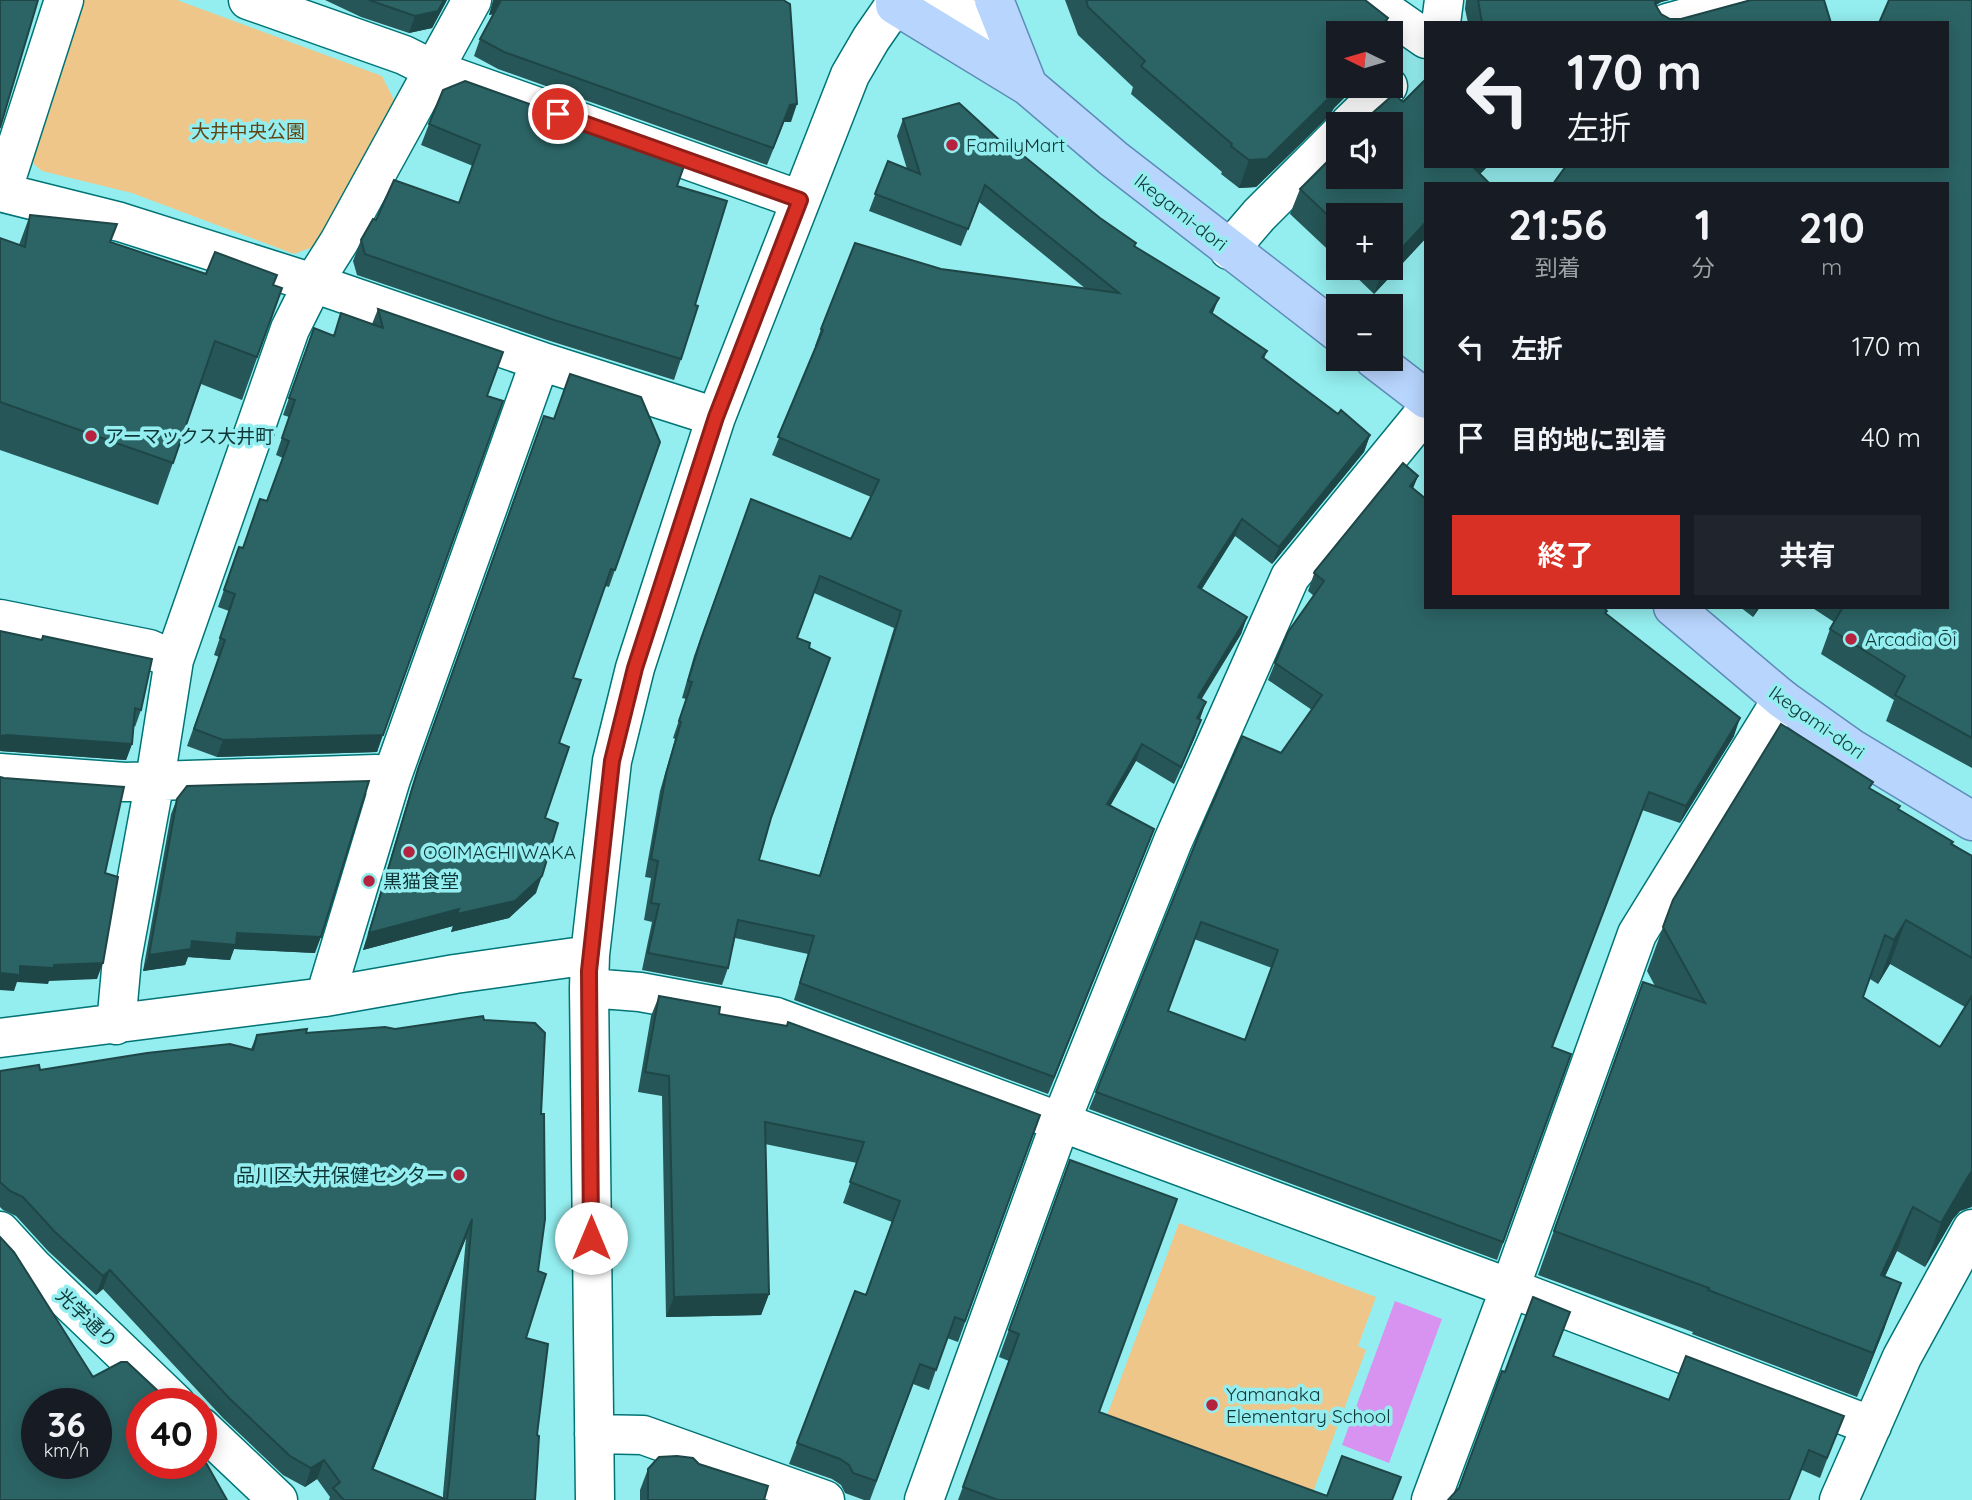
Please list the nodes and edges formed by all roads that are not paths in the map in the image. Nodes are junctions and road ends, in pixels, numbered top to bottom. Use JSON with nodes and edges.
{"nodes":[{"id":1,"x":64,"y":0,"type":"edge"},
{"id":2,"x":248,"y":0,"type":"edge"},
{"id":3,"x":472,"y":0,"type":"edge"},
{"id":4,"x":1370,"y":0,"type":"edge"},
{"id":5,"x":1444,"y":0,"type":"edge"},
{"id":6,"x":1752,"y":0,"type":"edge"},
{"id":7,"x":893,"y":1,"type":"edge"},
{"id":8,"x":999,"y":15,"type":"edge"},
{"id":9,"x":1441,"y":21,"type":"edge"},
{"id":10,"x":1674,"y":21,"type":"edge"},
{"id":11,"x":1424,"y":38,"type":"edge"},
{"id":12,"x":1424,"y":49,"type":"edge"},
{"id":13,"x":1404,"y":69,"type":"edge"},
{"id":14,"x":434,"y":70,"type":"junction"},
{"id":15,"x":1028,"y":86,"type":"junction"},
{"id":16,"x":1375,"y":98,"type":"edge"},
{"id":17,"x":1361,"y":112,"type":"edge"},
{"id":18,"x":1326,"y":148,"type":"edge"},
{"id":19,"x":1,"y":192,"type":"edge"},
{"id":20,"x":800,"y":200,"type":"junction"},
{"id":21,"x":1229,"y":250,"type":"junction"},
{"id":22,"x":313,"y":283,"type":"junction"},
{"id":23,"x":1326,"y":322,"type":"edge"},
{"id":24,"x":540,"y":361,"type":"junction"},
{"id":25,"x":1390,"y":371,"type":"edge"},
{"id":26,"x":1424,"y":396,"type":"edge"},
{"id":27,"x":1424,"y":413,"type":"edge"},
{"id":28,"x":716,"y":417,"type":"junction"},
{"id":29,"x":1674,"y":609,"type":"edge"},
{"id":30,"x":0,"y":619,"type":"edge"},
{"id":31,"x":174,"y":660,"type":"junction"},
{"id":32,"x":1782,"y":699,"type":"junction"},
{"id":33,"x":0,"y":773,"type":"edge"},
{"id":34,"x":391,"y":779,"type":"junction"},
{"id":35,"x":155,"y":780,"type":"junction"},
{"id":36,"x":1972,"y":821,"type":"edge"},
{"id":37,"x":589,"y":971,"type":"junction"},
{"id":38,"x":325,"y":997,"type":"junction"},
{"id":39,"x":116,"y":1025,"type":"junction"},
{"id":40,"x":0,"y":1038,"type":"edge"},
{"id":41,"x":1061,"y":1121,"type":"junction"},
{"id":42,"x":1972,"y":1229,"type":"edge"},
{"id":43,"x":0,"y":1231,"type":"edge"},
{"id":44,"x":1510,"y":1288,"type":"junction"},
{"id":45,"x":159,"y":1388,"type":"edge"},
{"id":46,"x":1872,"y":1426,"type":"junction"},
{"id":47,"x":594,"y":1434,"type":"junction"},
{"id":48,"x":217,"y":1442,"type":"edge"},
{"id":49,"x":278,"y":1500,"type":"edge"},
{"id":50,"x":595,"y":1500,"type":"edge"},
{"id":51,"x":825,"y":1500,"type":"edge"},
{"id":52,"x":924,"y":1500,"type":"edge"},
{"id":53,"x":1431,"y":1500,"type":"edge"},
{"id":54,"x":1839,"y":1500,"type":"edge"}],
"edges":[{"from":1,"to":19,"type":"street"},
{"from":2,"to":14,"type":"street"},
{"from":3,"to":14,"type":"street"},
{"from":4,"to":11,"type":"street"},
{"from":5,"to":9,"type":"street"},
{"from":6,"to":10,"type":"street"},
{"from":7,"to":8,"type":"street"},
{"from":7,"to":15,"type":"main road","name":"Ikegami-dori"},
{"from":7,"to":20,"type":"street"},
{"from":8,"to":15,"type":"main road","name":"Ikegami-dori"},
{"from":12,"to":13,"type":"street"},
{"from":14,"to":20,"type":"street"},
{"from":14,"to":22,"type":"street"},
{"from":15,"to":21,"type":"main road","name":"Ikegami-dori"},
{"from":16,"to":17,"type":"street"},
{"from":18,"to":21,"type":"street"},
{"from":19,"to":22,"type":"street"},
{"from":20,"to":28,"type":"street"},
{"from":21,"to":23,"type":"main road","name":"Ikegami-dori"},
{"from":22,"to":24,"type":"street"},
{"from":22,"to":31,"type":"street"},
{"from":24,"to":28,"type":"street"},
{"from":24,"to":34,"type":"street"},
{"from":25,"to":26,"type":"main road"},
{"from":27,"to":41,"type":"street"},
{"from":28,"to":37,"type":"street"},
{"from":29,"to":32,"type":"main road","name":"Ikegami-dori"},
{"from":30,"to":31,"type":"street"},
{"from":31,"to":35,"type":"street"},
{"from":32,"to":36,"type":"main road","name":"Ikegami-dori"},
{"from":32,"to":44,"type":"street"},
{"from":33,"to":35,"type":"street"},
{"from":34,"to":35,"type":"street"},
{"from":34,"to":38,"type":"street"},
{"from":35,"to":39,"type":"street"},
{"from":37,"to":38,"type":"street"},
{"from":37,"to":41,"type":"street"},
{"from":37,"to":47,"type":"street"},
{"from":38,"to":39,"type":"street"},
{"from":39,"to":40,"type":"street"},
{"from":41,"to":44,"type":"street"},
{"from":41,"to":52,"type":"street"},
{"from":42,"to":46,"type":"street"},
{"from":43,"to":45,"type":"street","name":"光学通り"},
{"from":44,"to":46,"type":"street"},
{"from":44,"to":53,"type":"street"},
{"from":46,"to":54,"type":"street"},
{"from":47,"to":50,"type":"street"},
{"from":47,"to":51,"type":"street"},
{"from":48,"to":49,"type":"street"}]}
